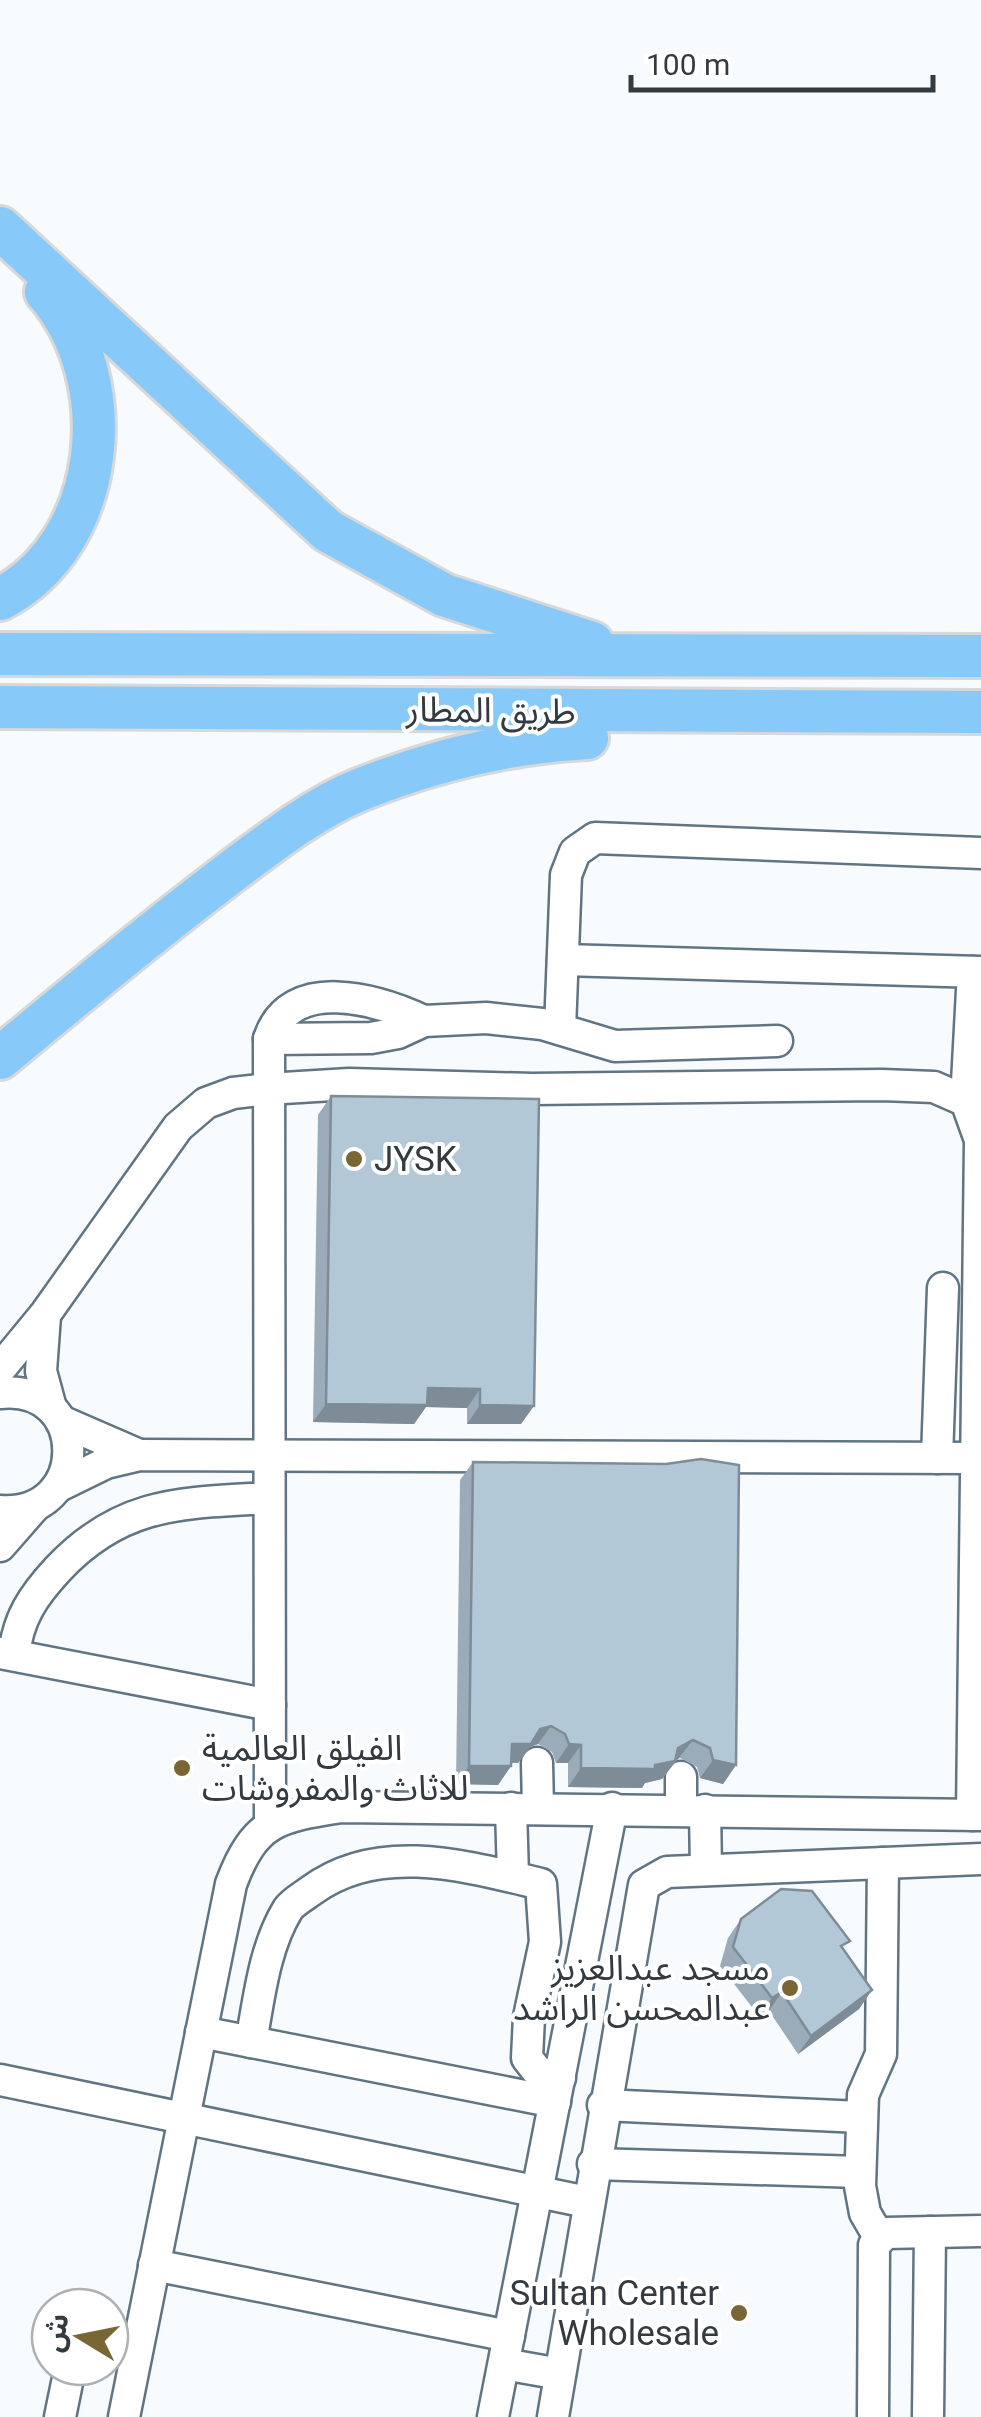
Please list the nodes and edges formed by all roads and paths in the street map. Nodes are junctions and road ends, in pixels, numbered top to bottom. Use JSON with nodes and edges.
{"nodes":[{"id":1,"x":0,"y":228,"type":"edge"},
{"id":2,"x":0,"y":253,"type":"edge"},
{"id":3,"x":0,"y":599,"type":"edge"},
{"id":4,"x":0,"y":654,"type":"edge"},
{"id":5,"x":630,"y":655,"type":"junction"},
{"id":6,"x":981,"y":656,"type":"edge"},
{"id":7,"x":0,"y":707,"type":"edge"},
{"id":8,"x":981,"y":712,"type":"edge"},
{"id":9,"x":832,"y":714,"type":"junction"},
{"id":10,"x":981,"y":853,"type":"edge"},
{"id":11,"x":563,"y":960,"type":"junction"},
{"id":12,"x":977,"y":972,"type":"edge"},
{"id":13,"x":424,"y":1021,"type":"junction"},
{"id":14,"x":560,"y":1030,"type":"junction"},
{"id":15,"x":268,"y":1039,"type":"junction"},
{"id":16,"x":777,"y":1042,"type":"dead end"},
{"id":17,"x":0,"y":1058,"type":"edge"},
{"id":18,"x":267,"y":1089,"type":"junction"},
{"id":19,"x":966,"y":1101,"type":"junction"},
{"id":20,"x":943,"y":1288,"type":"dead end"},
{"id":21,"x":46,"y":1313,"type":"junction"},
{"id":22,"x":0,"y":1369,"type":"edge"},
{"id":23,"x":0,"y":1393,"type":"edge"},
{"id":24,"x":56,"y":1415,"type":"junction"},
{"id":25,"x":269,"y":1452,"type":"junction"},
{"id":26,"x":140,"y":1455,"type":"junction"},
{"id":27,"x":937,"y":1458,"type":"junction"},
{"id":28,"x":976,"y":1458,"type":"junction"},
{"id":29,"x":59,"y":1486,"type":"junction"},
{"id":30,"x":269,"y":1498,"type":"junction"},
{"id":31,"x":35,"y":1506,"type":"junction"},
{"id":32,"x":0,"y":1511,"type":"edge"},
{"id":33,"x":0,"y":1546,"type":"edge"},
{"id":34,"x":7,"y":1654,"type":"edge"},
{"id":35,"x":978,"y":1664,"type":"edge"},
{"id":36,"x":270,"y":1705,"type":"junction"},
{"id":37,"x":537,"y":1763,"type":"dead end"},
{"id":38,"x":681,"y":1777,"type":"dead end"},
{"id":39,"x":412,"y":1807,"type":"junction"},
{"id":40,"x":524,"y":1808,"type":"junction"},
{"id":41,"x":612,"y":1808,"type":"junction"},
{"id":42,"x":693,"y":1810,"type":"junction"},
{"id":43,"x":977,"y":1815,"type":"edge"},
{"id":44,"x":270,"y":1823,"type":"junction"},
{"id":45,"x":981,"y":1859,"type":"edge"},
{"id":46,"x":413,"y":1861,"type":"junction"},
{"id":47,"x":884,"y":1863,"type":"junction"},
{"id":48,"x":706,"y":1870,"type":"junction"},
{"id":49,"x":513,"y":1877,"type":"junction"},
{"id":50,"x":540,"y":1964,"type":"junction"},
{"id":51,"x":580,"y":1971,"type":"junction"},
{"id":52,"x":201,"y":2032,"type":"junction"},
{"id":53,"x":251,"y":2042,"type":"junction"},
{"id":54,"x":0,"y":2080,"type":"edge"},
{"id":55,"x":557,"y":2090,"type":"junction"},
{"id":56,"x":603,"y":2105,"type":"junction"},
{"id":57,"x":861,"y":2116,"type":"junction"},
{"id":58,"x":184,"y":2117,"type":"junction"},
{"id":59,"x":593,"y":2164,"type":"junction"},
{"id":60,"x":860,"y":2172,"type":"junction"},
{"id":61,"x":537,"y":2194,"type":"junction"},
{"id":62,"x":587,"y":2202,"type":"junction"},
{"id":63,"x":930,"y":2232,"type":"junction"},
{"id":64,"x":981,"y":2232,"type":"edge"},
{"id":65,"x":879,"y":2237,"type":"junction"},
{"id":66,"x":154,"y":2265,"type":"junction"},
{"id":67,"x":130,"y":2338,"type":"edge"},
{"id":68,"x":506,"y":2350,"type":"junction"},
{"id":69,"x":560,"y":2374,"type":"junction"},
{"id":70,"x":66,"y":2387,"type":"edge"},
{"id":71,"x":123,"y":2387,"type":"edge"},
{"id":72,"x":60,"y":2417,"type":"edge"},
{"id":73,"x":124,"y":2417,"type":"edge"},
{"id":74,"x":493,"y":2417,"type":"edge"},
{"id":75,"x":552,"y":2417,"type":"edge"},
{"id":76,"x":874,"y":2417,"type":"edge"},
{"id":77,"x":928,"y":2417,"type":"edge"}],
"edges":[{"from":1,"to":5,"type":"highway"},
{"from":2,"to":3,"type":"highway"},
{"from":4,"to":5,"type":"highway","name":"طريق المطار"},
{"from":5,"to":6,"type":"highway","name":"طريق المطار"},
{"from":7,"to":9,"type":"highway","name":"طريق المطار"},
{"from":8,"to":9,"type":"highway","name":"طريق المطار"},
{"from":9,"to":17,"type":"highway"},
{"from":10,"to":11,"type":"street"},
{"from":11,"to":12,"type":"street"},
{"from":11,"to":14,"type":"street"},
{"from":12,"to":19,"type":"street"},
{"from":13,"to":14,"type":"street"},
{"from":13,"to":15,"type":"street"},
{"from":13,"to":15,"type":"street"},
{"from":14,"to":16,"type":"street"},
{"from":15,"to":18,"type":"street"},
{"from":18,"to":19,"type":"street"},
{"from":18,"to":21,"type":"street"},
{"from":18,"to":25,"type":"street"},
{"from":19,"to":28,"type":"street"},
{"from":20,"to":27,"type":"street"},
{"from":21,"to":22,"type":"street"},
{"from":21,"to":24,"type":"street"},
{"from":23,"to":24,"type":"street"},
{"from":24,"to":26,"type":"street"},
{"from":24,"to":29,"type":"street"},
{"from":25,"to":26,"type":"street"},
{"from":25,"to":27,"type":"street"},
{"from":25,"to":30,"type":"street"},
{"from":26,"to":29,"type":"street"},
{"from":27,"to":28,"type":"street"},
{"from":28,"to":35,"type":"street"},
{"from":29,"to":31,"type":"street"},
{"from":30,"to":34,"type":"street"},
{"from":30,"to":36,"type":"street"},
{"from":31,"to":32,"type":"street"},
{"from":31,"to":33,"type":"street"},
{"from":34,"to":36,"type":"street"},
{"from":35,"to":43,"type":"street"},
{"from":36,"to":44,"type":"street"},
{"from":37,"to":40,"type":"street"},
{"from":38,"to":42,"type":"street"},
{"from":39,"to":40,"type":"street"},
{"from":39,"to":44,"type":"street"},
{"from":39,"to":46,"type":"street"},
{"from":40,"to":41,"type":"street"},
{"from":40,"to":49,"type":"street"},
{"from":41,"to":42,"type":"street"},
{"from":41,"to":51,"type":"street"},
{"from":42,"to":43,"type":"street"},
{"from":42,"to":48,"type":"street"},
{"from":44,"to":52,"type":"street"},
{"from":45,"to":47,"type":"street"},
{"from":46,"to":49,"type":"street"},
{"from":46,"to":53,"type":"street"},
{"from":47,"to":48,"type":"street"},
{"from":47,"to":57,"type":"street"},
{"from":48,"to":56,"type":"street"},
{"from":49,"to":50,"type":"street"},
{"from":50,"to":51,"type":"street"},
{"from":50,"to":55,"type":"street"},
{"from":51,"to":55,"type":"street"},
{"from":52,"to":53,"type":"street"},
{"from":52,"to":58,"type":"street"},
{"from":53,"to":55,"type":"street"},
{"from":54,"to":58,"type":"street"},
{"from":55,"to":61,"type":"street"},
{"from":56,"to":57,"type":"street"},
{"from":56,"to":59,"type":"street"},
{"from":57,"to":60,"type":"street"},
{"from":58,"to":61,"type":"street"},
{"from":58,"to":66,"type":"street"},
{"from":59,"to":60,"type":"street"},
{"from":59,"to":62,"type":"street"},
{"from":60,"to":65,"type":"street"},
{"from":61,"to":62,"type":"street"},
{"from":61,"to":68,"type":"street"},
{"from":62,"to":69,"type":"street"},
{"from":63,"to":64,"type":"street"},
{"from":63,"to":65,"type":"street"},
{"from":63,"to":77,"type":"street"},
{"from":65,"to":76,"type":"street"},
{"from":66,"to":67,"type":"street"},
{"from":66,"to":68,"type":"street"},
{"from":68,"to":69,"type":"street"},
{"from":68,"to":74,"type":"street"},
{"from":69,"to":75,"type":"street"},
{"from":70,"to":72,"type":"street"},
{"from":71,"to":73,"type":"street"}]}
